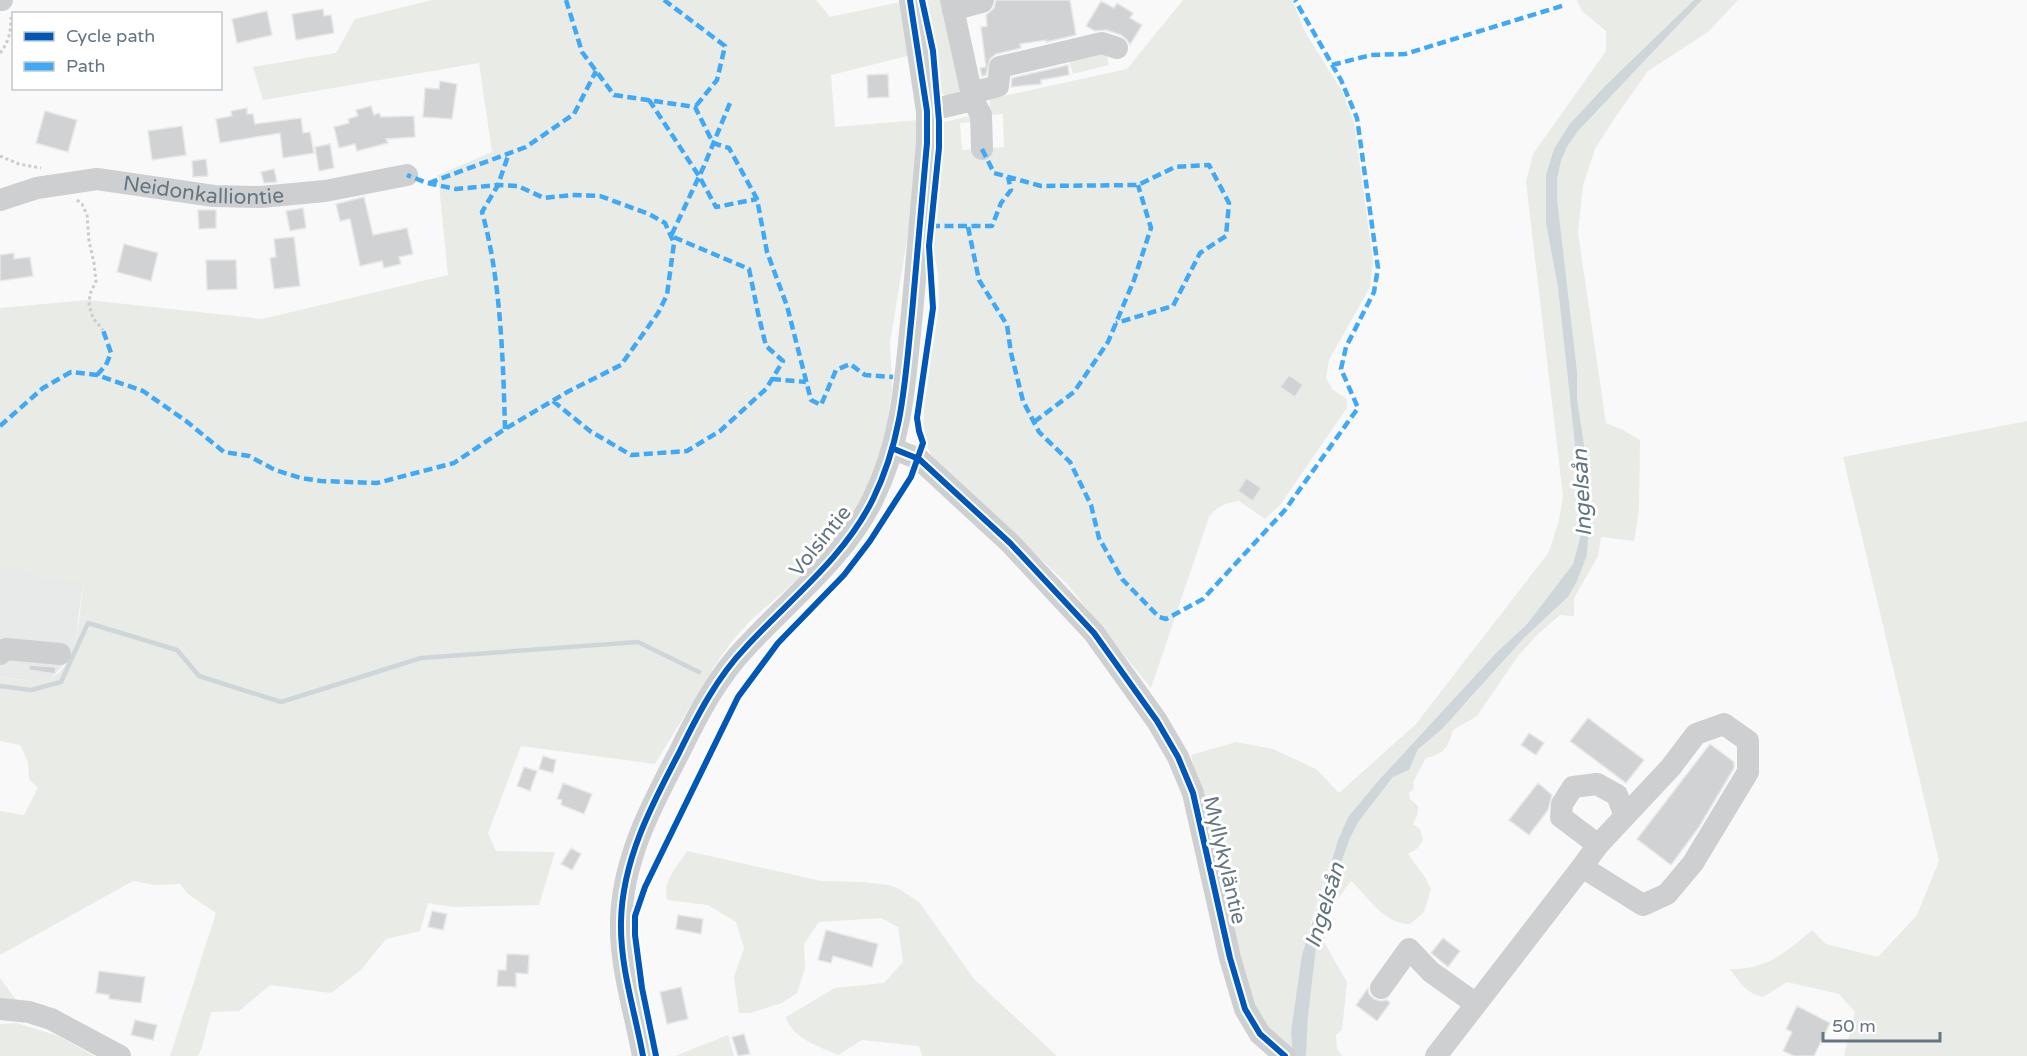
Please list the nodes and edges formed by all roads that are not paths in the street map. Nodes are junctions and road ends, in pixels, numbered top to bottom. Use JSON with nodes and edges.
{"nodes":[{"id":1,"x":910,"y":0,"type":"edge"},
{"id":2,"x":983,"y":0,"type":"edge"},
{"id":3,"x":952,"y":5,"type":"edge"},
{"id":4,"x":1117,"y":48,"type":"dead end"},
{"id":5,"x":972,"y":97,"type":"junction"},
{"id":6,"x":927,"y":111,"type":"junction"},
{"id":7,"x":982,"y":149,"type":"dead end"},
{"id":8,"x":407,"y":175,"type":"dead end"},
{"id":9,"x":0,"y":200,"type":"edge"},
{"id":10,"x":894,"y":449,"type":"junction"},
{"id":11,"x":0,"y":654,"type":"edge"},
{"id":12,"x":60,"y":654,"type":"dead end"},
{"id":13,"x":1625,"y":816,"type":"junction"},
{"id":14,"x":1598,"y":845,"type":"junction"},
{"id":15,"x":1581,"y":867,"type":"junction"},
{"id":16,"x":1381,"y":988,"type":"dead end"},
{"id":17,"x":1476,"y":1004,"type":"junction"},
{"id":18,"x":0,"y":1009,"type":"edge"},
{"id":19,"x":120,"y":1056,"type":"edge"},
{"id":20,"x":644,"y":1056,"type":"edge"},
{"id":21,"x":1285,"y":1056,"type":"edge"},
{"id":22,"x":1436,"y":1056,"type":"edge"}],
"edges":[{"from":1,"to":6,"type":"street","name":"Volsintie"},
{"from":2,"to":3,"type":"street"},
{"from":3,"to":5,"type":"street"},
{"from":4,"to":5,"type":"street"},
{"from":5,"to":6,"type":"street"},
{"from":5,"to":7,"type":"street"},
{"from":6,"to":10,"type":"street","name":"Volsintie"},
{"from":8,"to":9,"type":"street","name":"Neidonkalliontie"},
{"from":10,"to":20,"type":"street","name":"Volsintie"},
{"from":10,"to":21,"type":"street","name":"Myllykyläntie"},
{"from":11,"to":12,"type":"street"},
{"from":13,"to":14,"type":"street"},
{"from":13,"to":14,"type":"street"},
{"from":13,"to":15,"type":"street"},
{"from":14,"to":15,"type":"street"},
{"from":15,"to":17,"type":"street"},
{"from":16,"to":17,"type":"street"},
{"from":17,"to":22,"type":"street"},
{"from":18,"to":19,"type":"street"}]}
